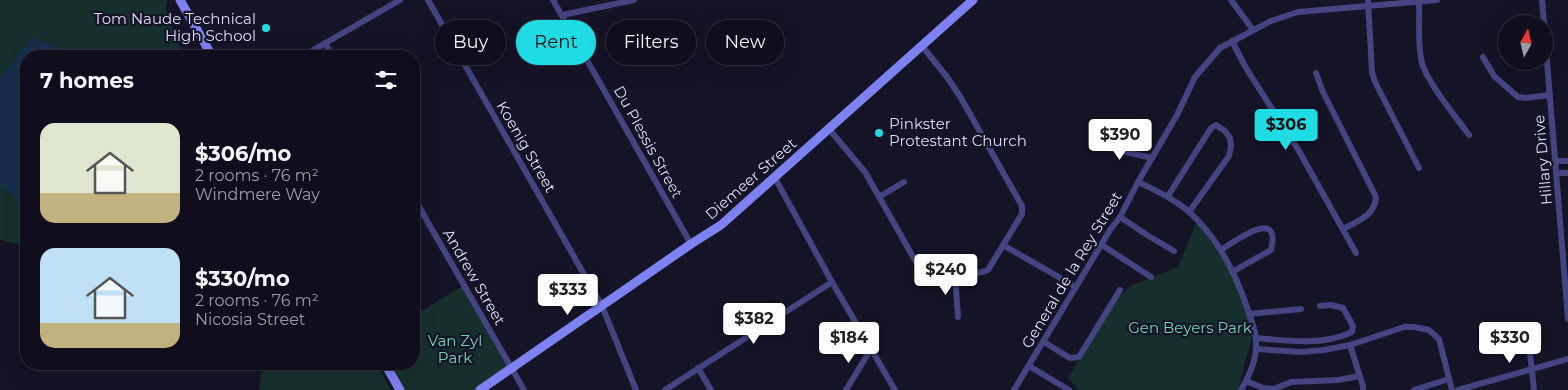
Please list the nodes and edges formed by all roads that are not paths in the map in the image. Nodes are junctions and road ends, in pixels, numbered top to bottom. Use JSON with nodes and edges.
{"nodes":[{"id":1,"x":180,"y":0,"type":"edge"},
{"id":2,"x":400,"y":0,"type":"edge"},
{"id":3,"x":428,"y":0,"type":"edge"},
{"id":4,"x":553,"y":0,"type":"edge"},
{"id":5,"x":634,"y":0,"type":"edge"},
{"id":6,"x":973,"y":0,"type":"edge"},
{"id":7,"x":1231,"y":0,"type":"edge"},
{"id":8,"x":1437,"y":0,"type":"edge"},
{"id":9,"x":1542,"y":0,"type":"edge"},
{"id":10,"x":1419,"y":2,"type":"junction"},
{"id":11,"x":1368,"y":3,"type":"edge"},
{"id":12,"x":562,"y":15,"type":"junction"},
{"id":13,"x":1253,"y":30,"type":"junction"},
{"id":14,"x":1232,"y":41,"type":"junction"},
{"id":15,"x":325,"y":43,"type":"junction"},
{"id":16,"x":922,"y":46,"type":"junction"},
{"id":17,"x":209,"y":50,"type":"edge"},
{"id":18,"x":313,"y":50,"type":"edge"},
{"id":19,"x":329,"y":50,"type":"edge"},
{"id":20,"x":1483,"y":57,"type":"dead end"},
{"id":21,"x":1316,"y":73,"type":"dead end"},
{"id":22,"x":1550,"y":94,"type":"junction"},
{"id":23,"x":829,"y":129,"type":"junction"},
{"id":24,"x":1468,"y":135,"type":"dead end"},
{"id":25,"x":1092,"y":144,"type":"dead end"},
{"id":26,"x":1152,"y":158,"type":"junction"},
{"id":27,"x":1556,"y":161,"type":"junction"},
{"id":28,"x":1568,"y":161,"type":"edge"},
{"id":29,"x":1419,"y":168,"type":"dead end"},
{"id":30,"x":1557,"y":173,"type":"junction"},
{"id":31,"x":1568,"y":173,"type":"edge"},
{"id":32,"x":775,"y":178,"type":"junction"},
{"id":33,"x":904,"y":182,"type":"dead end"},
{"id":34,"x":1138,"y":182,"type":"junction"},
{"id":35,"x":1168,"y":196,"type":"junction"},
{"id":36,"x":879,"y":197,"type":"junction"},
{"id":37,"x":420,"y":208,"type":"edge"},
{"id":38,"x":1189,"y":212,"type":"junction"},
{"id":39,"x":1120,"y":217,"type":"junction"},
{"id":40,"x":1343,"y":229,"type":"junction"},
{"id":41,"x":691,"y":244,"type":"junction"},
{"id":42,"x":1003,"y":245,"type":"junction"},
{"id":43,"x":1102,"y":245,"type":"junction"},
{"id":44,"x":1221,"y":250,"type":"junction"},
{"id":45,"x":1174,"y":252,"type":"dead end"},
{"id":46,"x":1356,"y":253,"type":"dead end"},
{"id":47,"x":1232,"y":272,"type":"junction"},
{"id":48,"x":956,"y":274,"type":"junction"},
{"id":49,"x":1151,"y":277,"type":"dead end"},
{"id":50,"x":832,"y":282,"type":"junction"},
{"id":51,"x":1567,"y":286,"type":"edge"},
{"id":52,"x":1076,"y":287,"type":"junction"},
{"id":53,"x":1120,"y":290,"type":"dead end"},
{"id":54,"x":1567,"y":296,"type":"edge"},
{"id":55,"x":602,"y":306,"type":"junction"},
{"id":56,"x":1320,"y":306,"type":"dead end"},
{"id":57,"x":1301,"y":309,"type":"dead end"},
{"id":58,"x":1249,"y":314,"type":"junction"},
{"id":59,"x":958,"y":317,"type":"dead end"},
{"id":60,"x":1568,"y":319,"type":"edge"},
{"id":61,"x":1528,"y":334,"type":"dead end"},
{"id":62,"x":1256,"y":338,"type":"junction"},
{"id":63,"x":1044,"y":342,"type":"junction"},
{"id":64,"x":1350,"y":344,"type":"junction"},
{"id":65,"x":871,"y":349,"type":"junction"},
{"id":66,"x":1256,"y":349,"type":"junction"},
{"id":67,"x":1568,"y":359,"type":"edge"},
{"id":68,"x":1029,"y":366,"type":"junction"},
{"id":69,"x":512,"y":368,"type":"junction"},
{"id":70,"x":698,"y":368,"type":"junction"},
{"id":71,"x":388,"y":370,"type":"edge"},
{"id":72,"x":1532,"y":370,"type":"junction"},
{"id":73,"x":1360,"y":376,"type":"junction"},
{"id":74,"x":1449,"y":379,"type":"junction"},
{"id":75,"x":1246,"y":381,"type":"junction"},
{"id":76,"x":400,"y":390,"type":"edge"},
{"id":77,"x":480,"y":390,"type":"edge"},
{"id":78,"x":524,"y":390,"type":"edge"},
{"id":79,"x":636,"y":390,"type":"edge"},
{"id":80,"x":665,"y":390,"type":"edge"},
{"id":81,"x":711,"y":390,"type":"edge"},
{"id":82,"x":846,"y":390,"type":"edge"},
{"id":83,"x":895,"y":390,"type":"edge"},
{"id":84,"x":1014,"y":390,"type":"edge"},
{"id":85,"x":1069,"y":390,"type":"edge"},
{"id":86,"x":1241,"y":390,"type":"edge"},
{"id":87,"x":1363,"y":390,"type":"edge"},
{"id":88,"x":1414,"y":390,"type":"edge"},
{"id":89,"x":1452,"y":390,"type":"edge"},
{"id":90,"x":1458,"y":390,"type":"edge"},
{"id":91,"x":1534,"y":390,"type":"edge"}],
"edges":[{"from":1,"to":17,"type":"street"},
{"from":2,"to":15,"type":"street"},
{"from":3,"to":55,"type":"street","name":"Koenig Street"},
{"from":4,"to":12,"type":"street","name":"Du Plessis Street"},
{"from":5,"to":12,"type":"street"},
{"from":6,"to":16,"type":"street","name":"Diemeer Street"},
{"from":7,"to":13,"type":"street"},
{"from":8,"to":10,"type":"street","name":"General de la Rey Street"},
{"from":9,"to":22,"type":"street","name":"Hillary Drive"},
{"from":10,"to":11,"type":"street","name":"General de la Rey Street"},
{"from":10,"to":24,"type":"street"},
{"from":11,"to":13,"type":"street","name":"General de la Rey Street"},
{"from":11,"to":29,"type":"street"},
{"from":12,"to":41,"type":"street","name":"Du Plessis Street"},
{"from":13,"to":14,"type":"street","name":"General de la Rey Street"},
{"from":14,"to":26,"type":"street","name":"General de la Rey Street"},
{"from":14,"to":40,"type":"street"},
{"from":15,"to":18,"type":"street"},
{"from":15,"to":19,"type":"street"},
{"from":16,"to":23,"type":"street","name":"Diemeer Street"},
{"from":16,"to":42,"type":"street"},
{"from":20,"to":22,"type":"street"},
{"from":21,"to":40,"type":"street"},
{"from":22,"to":27,"type":"street","name":"Hillary Drive"},
{"from":23,"to":32,"type":"street","name":"Diemeer Street"},
{"from":23,"to":36,"type":"street"},
{"from":25,"to":26,"type":"street"},
{"from":26,"to":34,"type":"street","name":"General de la Rey Street"},
{"from":27,"to":28,"type":"street"},
{"from":27,"to":30,"type":"street","name":"Hillary Drive"},
{"from":30,"to":31,"type":"street"},
{"from":30,"to":51,"type":"street","name":"Hillary Drive"},
{"from":32,"to":41,"type":"street","name":"Diemeer Street"},
{"from":32,"to":50,"type":"street"},
{"from":33,"to":36,"type":"street"},
{"from":34,"to":35,"type":"street"},
{"from":34,"to":39,"type":"street","name":"General de la Rey Street"},
{"from":35,"to":38,"type":"street"},
{"from":35,"to":38,"type":"street"},
{"from":36,"to":48,"type":"street"},
{"from":37,"to":69,"type":"street","name":"Andrew Street"},
{"from":38,"to":44,"type":"street"},
{"from":39,"to":43,"type":"street","name":"General de la Rey Street"},
{"from":39,"to":45,"type":"street"},
{"from":40,"to":46,"type":"street"},
{"from":41,"to":55,"type":"street","name":"Diemeer Street"},
{"from":42,"to":48,"type":"street"},
{"from":42,"to":52,"type":"street"},
{"from":43,"to":49,"type":"street"},
{"from":43,"to":52,"type":"street","name":"General de la Rey Street"},
{"from":44,"to":47,"type":"street"},
{"from":44,"to":47,"type":"street"},
{"from":47,"to":58,"type":"street"},
{"from":48,"to":59,"type":"street"},
{"from":50,"to":65,"type":"street"},
{"from":50,"to":70,"type":"street"},
{"from":51,"to":54,"type":"street","name":"Hillary Drive"},
{"from":52,"to":63,"type":"street","name":"General de la Rey Street"},
{"from":53,"to":63,"type":"street"},
{"from":54,"to":60,"type":"street","name":"Hillary Drive"},
{"from":55,"to":69,"type":"street","name":"Diemeer Street"},
{"from":55,"to":79,"type":"street","name":"Koenig Street"},
{"from":56,"to":62,"type":"street"},
{"from":57,"to":58,"type":"street"},
{"from":58,"to":62,"type":"street"},
{"from":61,"to":72,"type":"street"},
{"from":62,"to":66,"type":"street"},
{"from":63,"to":68,"type":"street","name":"General de la Rey Street"},
{"from":64,"to":66,"type":"street"},
{"from":64,"to":73,"type":"street"},
{"from":64,"to":74,"type":"street"},
{"from":65,"to":82,"type":"street"},
{"from":65,"to":83,"type":"street"},
{"from":66,"to":75,"type":"street"},
{"from":67,"to":72,"type":"street"},
{"from":68,"to":84,"type":"street","name":"General de la Rey Street"},
{"from":68,"to":85,"type":"street"},
{"from":69,"to":77,"type":"street","name":"Diemeer Street"},
{"from":69,"to":78,"type":"street","name":"Andrew Street"},
{"from":70,"to":80,"type":"street"},
{"from":70,"to":81,"type":"street"},
{"from":71,"to":76,"type":"street"},
{"from":72,"to":90,"type":"street"},
{"from":72,"to":91,"type":"street"},
{"from":73,"to":75,"type":"street"},
{"from":73,"to":87,"type":"street"},
{"from":74,"to":88,"type":"street"},
{"from":74,"to":89,"type":"street"},
{"from":75,"to":86,"type":"street"}]}
